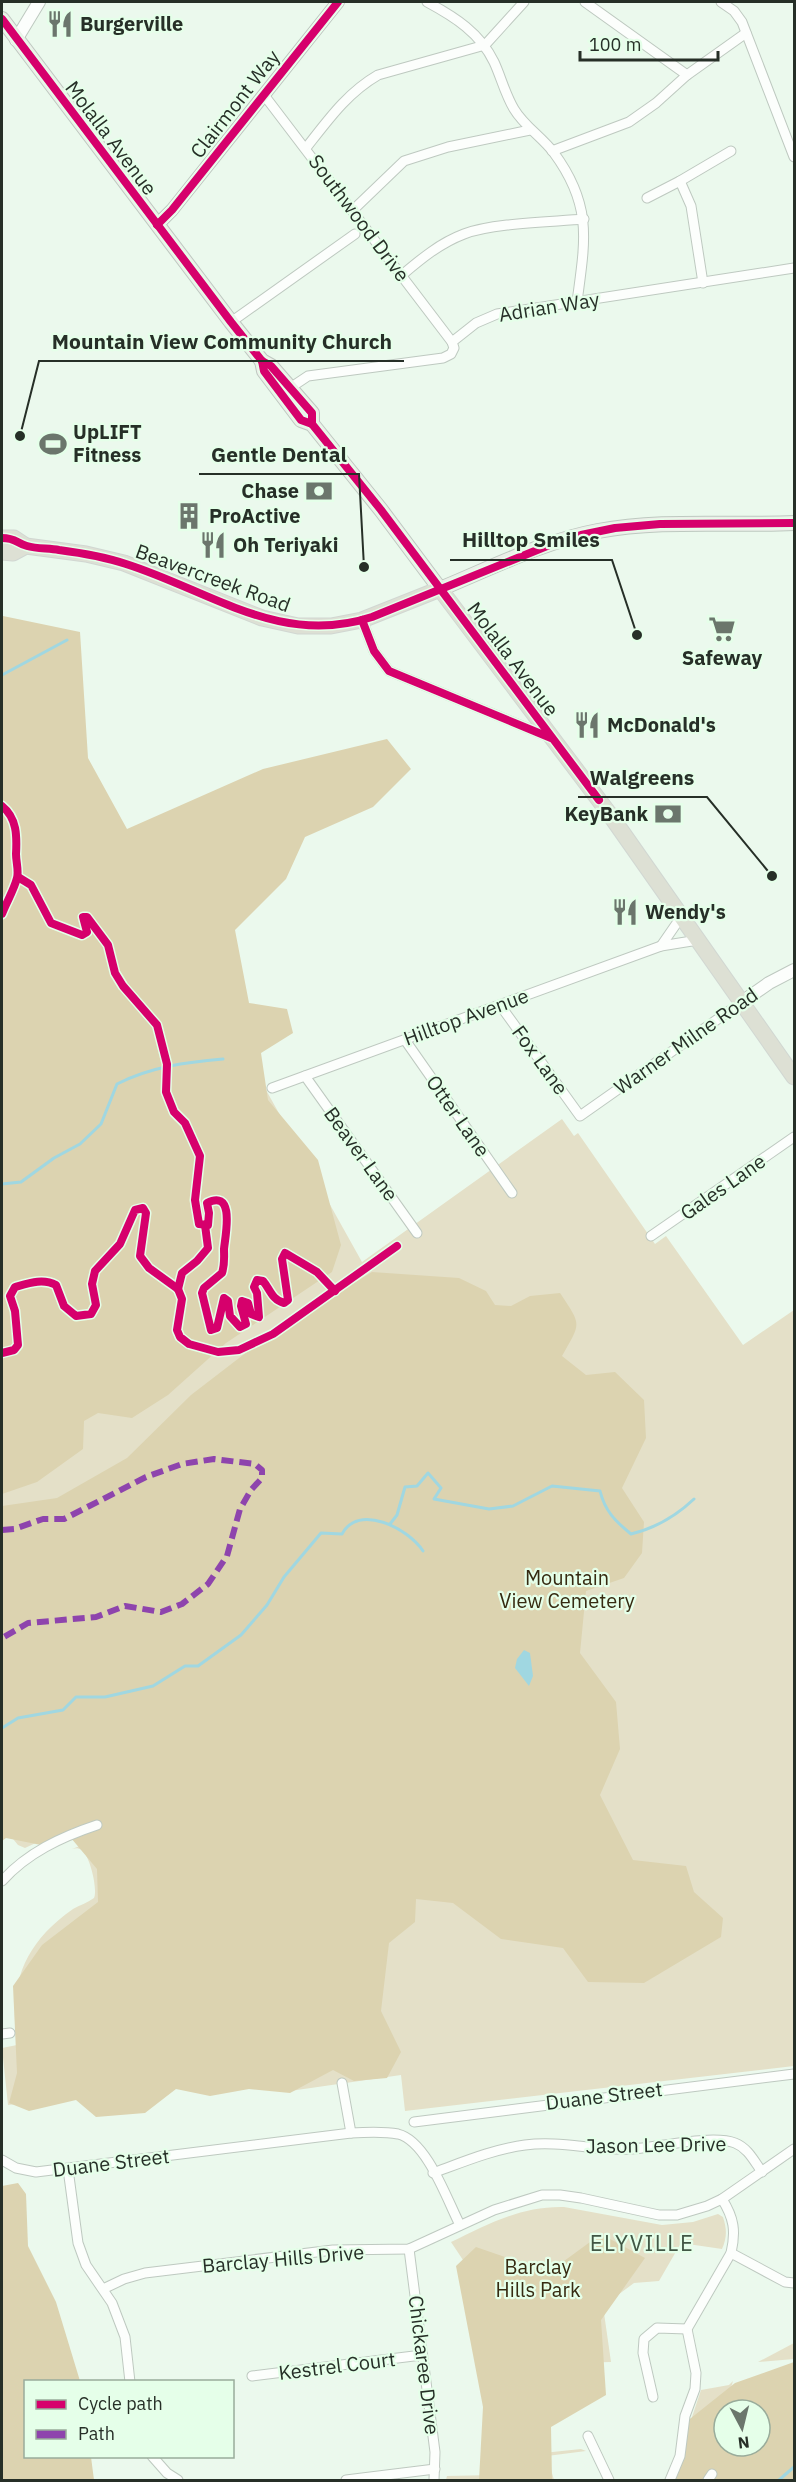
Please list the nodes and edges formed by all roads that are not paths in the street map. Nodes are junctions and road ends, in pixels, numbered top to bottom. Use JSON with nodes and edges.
{"nodes":[{"id":1,"x":39,"y":2,"type":"edge"},
{"id":2,"x":338,"y":2,"type":"edge"},
{"id":3,"x":427,"y":2,"type":"edge"},
{"id":4,"x":524,"y":2,"type":"edge"},
{"id":5,"x":585,"y":2,"type":"edge"},
{"id":6,"x":721,"y":2,"type":"edge"},
{"id":7,"x":2,"y":20,"type":"edge"},
{"id":8,"x":746,"y":33,"type":"junction"},
{"id":9,"x":16,"y":40,"type":"junction"},
{"id":10,"x":485,"y":45,"type":"junction"},
{"id":11,"x":687,"y":75,"type":"junction"},
{"id":12,"x":264,"y":95,"type":"junction"},
{"id":13,"x":530,"y":130,"type":"junction"},
{"id":14,"x":306,"y":148,"type":"junction"},
{"id":15,"x":552,"y":151,"type":"junction"},
{"id":16,"x":731,"y":151,"type":"dead end"},
{"id":17,"x":795,"y":157,"type":"edge"},
{"id":18,"x":680,"y":181,"type":"junction"},
{"id":19,"x":647,"y":198,"type":"dead end"},
{"id":20,"x":353,"y":210,"type":"junction"},
{"id":21,"x":584,"y":219,"type":"junction"},
{"id":22,"x":157,"y":225,"type":"junction"},
{"id":23,"x":355,"y":234,"type":"dead end"},
{"id":24,"x":795,"y":267,"type":"edge"},
{"id":25,"x":402,"y":275,"type":"junction"},
{"id":26,"x":703,"y":283,"type":"junction"},
{"id":27,"x":577,"y":302,"type":"junction"},
{"id":28,"x":231,"y":322,"type":"junction"},
{"id":29,"x":452,"y":342,"type":"junction"},
{"id":30,"x":262,"y":360,"type":"junction"},
{"id":31,"x":290,"y":388,"type":"junction"},
{"id":32,"x":312,"y":424,"type":"junction"},
{"id":33,"x":795,"y":523,"type":"edge"},
{"id":34,"x":2,"y":538,"type":"edge"},
{"id":35,"x":26,"y":546,"type":"junction"},
{"id":36,"x":2,"y":552,"type":"edge"},
{"id":37,"x":440,"y":589,"type":"junction"},
{"id":38,"x":362,"y":620,"type":"junction"},
{"id":39,"x":553,"y":739,"type":"junction"},
{"id":40,"x":681,"y":917,"type":"junction"},
{"id":41,"x":698,"y":940,"type":"junction"},
{"id":42,"x":661,"y":946,"type":"junction"},
{"id":43,"x":795,"y":970,"type":"edge"},
{"id":44,"x":742,"y":1002,"type":"junction"},
{"id":45,"x":500,"y":1005,"type":"junction"},
{"id":46,"x":405,"y":1040,"type":"junction"},
{"id":47,"x":305,"y":1076,"type":"junction"},
{"id":48,"x":795,"y":1077,"type":"edge"},
{"id":49,"x":272,"y":1088,"type":"dead end"},
{"id":50,"x":579,"y":1116,"type":"joint"},
{"id":51,"x":795,"y":1137,"type":"edge"},
{"id":52,"x":512,"y":1193,"type":"dead end"},
{"id":53,"x":417,"y":1233,"type":"dead end"},
{"id":54,"x":651,"y":1236,"type":"dead end"},
{"id":55,"x":97,"y":1825,"type":"dead end"},
{"id":56,"x":2,"y":1881,"type":"edge"},
{"id":57,"x":795,"y":2074,"type":"edge"},
{"id":58,"x":342,"y":2083,"type":"dead end"},
{"id":59,"x":414,"y":2122,"type":"dead end"},
{"id":60,"x":351,"y":2133,"type":"junction"},
{"id":61,"x":795,"y":2149,"type":"edge"},
{"id":62,"x":2,"y":2160,"type":"edge"},
{"id":63,"x":68,"y":2169,"type":"junction"},
{"id":64,"x":762,"y":2172,"type":"junction"},
{"id":65,"x":434,"y":2173,"type":"junction"},
{"id":66,"x":722,"y":2199,"type":"junction"},
{"id":67,"x":460,"y":2225,"type":"junction"},
{"id":68,"x":409,"y":2249,"type":"junction"},
{"id":69,"x":731,"y":2253,"type":"junction"},
{"id":70,"x":795,"y":2283,"type":"edge"},
{"id":71,"x":103,"y":2289,"type":"junction"},
{"id":72,"x":687,"y":2329,"type":"junction"},
{"id":73,"x":422,"y":2355,"type":"junction"},
{"id":74,"x":252,"y":2376,"type":"dead end"},
{"id":75,"x":130,"y":2380,"type":"edge"},
{"id":76,"x":653,"y":2397,"type":"dead end"},
{"id":77,"x":588,"y":2436,"type":"dead end"},
{"id":78,"x":153,"y":2458,"type":"edge"},
{"id":79,"x":435,"y":2469,"type":"junction"},
{"id":80,"x":178,"y":2481,"type":"edge"},
{"id":81,"x":346,"y":2481,"type":"edge"},
{"id":82,"x":434,"y":2481,"type":"edge"},
{"id":83,"x":609,"y":2481,"type":"edge"},
{"id":84,"x":670,"y":2481,"type":"edge"}],
"edges":[{"from":1,"to":9,"type":"street"},
{"from":2,"to":12,"type":"street","name":"Clairmont Way"},
{"from":3,"to":10,"type":"street"},
{"from":4,"to":10,"type":"street"},
{"from":5,"to":11,"type":"street"},
{"from":6,"to":8,"type":"street"},
{"from":7,"to":9,"type":"main road","name":"Molalla Avenue"},
{"from":8,"to":11,"type":"street"},
{"from":8,"to":17,"type":"street"},
{"from":9,"to":22,"type":"main road","name":"Molalla Avenue"},
{"from":10,"to":13,"type":"street"},
{"from":10,"to":14,"type":"street"},
{"from":11,"to":15,"type":"street"},
{"from":12,"to":14,"type":"street","name":"Southwood Drive"},
{"from":12,"to":22,"type":"street","name":"Clairmont Way"},
{"from":13,"to":15,"type":"street"},
{"from":13,"to":20,"type":"street"},
{"from":14,"to":20,"type":"street","name":"Southwood Drive"},
{"from":15,"to":21,"type":"street"},
{"from":16,"to":18,"type":"street"},
{"from":18,"to":19,"type":"street"},
{"from":18,"to":26,"type":"street"},
{"from":20,"to":25,"type":"street","name":"Southwood Drive"},
{"from":21,"to":25,"type":"street"},
{"from":21,"to":27,"type":"street"},
{"from":22,"to":28,"type":"main road","name":"Molalla Avenue"},
{"from":23,"to":28,"type":"street"},
{"from":24,"to":26,"type":"street","name":"Adrian Way"},
{"from":25,"to":29,"type":"street","name":"Southwood Drive"},
{"from":26,"to":27,"type":"street","name":"Adrian Way"},
{"from":27,"to":29,"type":"street","name":"Adrian Way"},
{"from":28,"to":30,"type":"main road","name":"Molalla Avenue"},
{"from":29,"to":31,"type":"street","name":"Adrian Way"},
{"from":30,"to":31,"type":"main road","name":"Molalla Avenue"},
{"from":30,"to":32,"type":"main road","name":"Molalla Avenue"},
{"from":31,"to":32,"type":"main road","name":"Molalla Avenue"},
{"from":32,"to":37,"type":"main road","name":"Molalla Avenue"},
{"from":33,"to":37,"type":"main road","name":"Beavercreek Road"},
{"from":34,"to":35,"type":"main road","name":"Beavercreek Road"},
{"from":35,"to":36,"type":"main road","name":"Beavercreek Road"},
{"from":35,"to":38,"type":"main road","name":"Beavercreek Road"},
{"from":37,"to":38,"type":"main road","name":"Beavercreek Road"},
{"from":37,"to":39,"type":"main road","name":"Molalla Avenue"},
{"from":38,"to":39,"type":"street"},
{"from":39,"to":40,"type":"main road","name":"Molalla Avenue"},
{"from":40,"to":41,"type":"main road","name":"Molalla Avenue"},
{"from":40,"to":42,"type":"street"},
{"from":41,"to":42,"type":"street","name":"Hilltop Avenue"},
{"from":41,"to":44,"type":"main road","name":"Molalla Avenue"},
{"from":42,"to":45,"type":"street","name":"Hilltop Avenue"},
{"from":43,"to":44,"type":"street","name":"Warner Milne Road"},
{"from":44,"to":48,"type":"main road","name":"Molalla Avenue"},
{"from":44,"to":50,"type":"street","name":"Warner Milne Road"},
{"from":45,"to":46,"type":"street","name":"Hilltop Avenue"},
{"from":45,"to":50,"type":"street","name":"Fox Lane"},
{"from":46,"to":47,"type":"street","name":"Hilltop Avenue"},
{"from":46,"to":52,"type":"street","name":"Otter Lane"},
{"from":47,"to":49,"type":"street","name":"Hilltop Avenue"},
{"from":47,"to":53,"type":"street","name":"Beaver Lane"},
{"from":51,"to":54,"type":"street","name":"Gales Lane"},
{"from":55,"to":56,"type":"street"},
{"from":57,"to":59,"type":"street","name":"Duane Street"},
{"from":58,"to":60,"type":"street"},
{"from":60,"to":63,"type":"street","name":"Duane Street"},
{"from":60,"to":65,"type":"street","name":"Duane Street"},
{"from":61,"to":64,"type":"street","name":"Barclay Hills Drive"},
{"from":62,"to":63,"type":"street","name":"Duane Street"},
{"from":63,"to":71,"type":"street"},
{"from":64,"to":65,"type":"street","name":"Jason Lee Drive"},
{"from":64,"to":66,"type":"street","name":"Barclay Hills Drive"},
{"from":65,"to":67,"type":"street"},
{"from":66,"to":67,"type":"street","name":"Barclay Hills Drive"},
{"from":66,"to":69,"type":"street"},
{"from":67,"to":68,"type":"street","name":"Barclay Hills Drive"},
{"from":68,"to":71,"type":"street","name":"Barclay Hills Drive"},
{"from":68,"to":73,"type":"street","name":"Chickaree Drive"},
{"from":69,"to":70,"type":"street"},
{"from":69,"to":72,"type":"street"},
{"from":71,"to":75,"type":"street"},
{"from":72,"to":76,"type":"street"},
{"from":72,"to":84,"type":"street"},
{"from":73,"to":74,"type":"street","name":"Kestrel Court"},
{"from":73,"to":79,"type":"street","name":"Chickaree Drive"},
{"from":77,"to":83,"type":"street"},
{"from":78,"to":80,"type":"street"},
{"from":79,"to":81,"type":"street"},
{"from":79,"to":82,"type":"street","name":"Chickaree Drive"}]}
